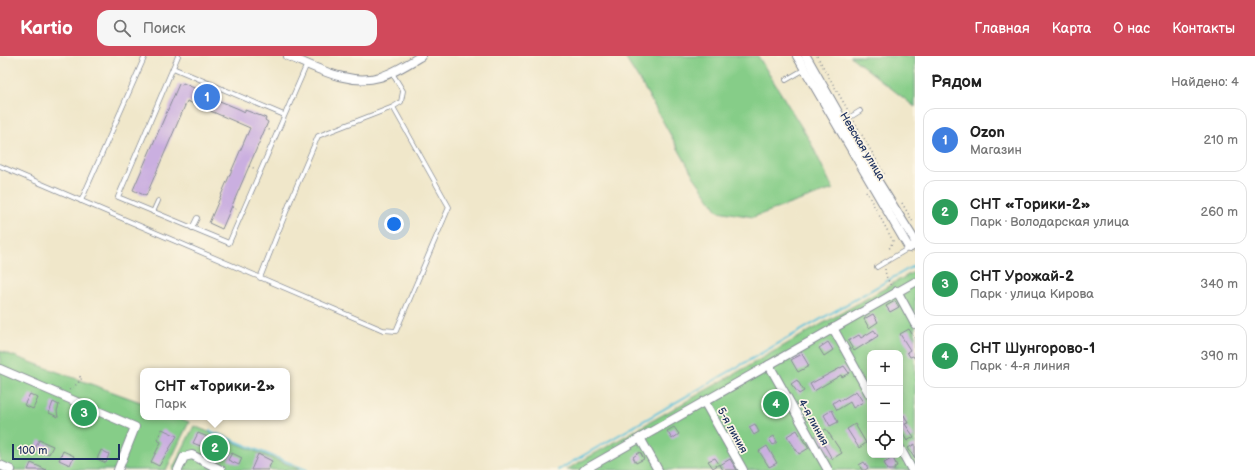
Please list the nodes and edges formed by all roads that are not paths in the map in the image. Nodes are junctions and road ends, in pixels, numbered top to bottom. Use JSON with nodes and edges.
{"nodes":[{"id":1,"x":146,"y":56,"type":"edge"},
{"id":2,"x":178,"y":56,"type":"edge"},
{"id":3,"x":288,"y":56,"type":"edge"},
{"id":4,"x":421,"y":56,"type":"edge"},
{"id":5,"x":797,"y":56,"type":"edge"},
{"id":6,"x":806,"y":56,"type":"edge"},
{"id":7,"x":307,"y":64,"type":"junction"},
{"id":8,"x":173,"y":68,"type":"junction"},
{"id":9,"x":805,"y":69,"type":"junction"},
{"id":10,"x":392,"y":73,"type":"junction"},
{"id":11,"x":786,"y":80,"type":"dead end"},
{"id":12,"x":394,"y":107,"type":"junction"},
{"id":13,"x":860,"y":111,"type":"dead end"},
{"id":14,"x":284,"y":115,"type":"junction"},
{"id":15,"x":844,"y":122,"type":"junction"},
{"id":16,"x":0,"y":166,"type":"edge"},
{"id":17,"x":81,"y":201,"type":"junction"},
{"id":18,"x":158,"y":201,"type":"dead end"},
{"id":19,"x":153,"y":212,"type":"junction"},
{"id":20,"x":197,"y":218,"type":"dead end"},
{"id":21,"x":192,"y":228,"type":"junction"},
{"id":22,"x":915,"y":241,"type":"edge"},
{"id":23,"x":912,"y":246,"type":"edge"},
{"id":24,"x":876,"y":267,"type":"dead end"},
{"id":25,"x":260,"y":278,"type":"junction"},
{"id":26,"x":915,"y":282,"type":"edge"},
{"id":27,"x":898,"y":292,"type":"junction"},
{"id":28,"x":915,"y":324,"type":"edge"},
{"id":29,"x":833,"y":328,"type":"junction"},
{"id":30,"x":769,"y":365,"type":"junction"},
{"id":31,"x":0,"y":369,"type":"edge"},
{"id":32,"x":867,"y":390,"type":"edge"},
{"id":33,"x":704,"y":401,"type":"junction"},
{"id":34,"x":640,"y":438,"type":"junction"},
{"id":35,"x":903,"y":454,"type":"edge"},
{"id":36,"x":0,"y":465,"type":"edge"},
{"id":37,"x":11,"y":470,"type":"edge"},
{"id":38,"x":118,"y":470,"type":"edge"},
{"id":39,"x":178,"y":470,"type":"edge"},
{"id":40,"x":221,"y":470,"type":"edge"},
{"id":41,"x":584,"y":470,"type":"edge"},
{"id":42,"x":658,"y":470,"type":"edge"},
{"id":43,"x":743,"y":470,"type":"edge"},
{"id":44,"x":828,"y":470,"type":"edge"},
{"id":45,"x":912,"y":470,"type":"edge"}],
"edges":[{"from":1,"to":17,"type":"lane"},
{"from":2,"to":8,"type":"lane"},
{"from":3,"to":7,"type":"street"},
{"from":4,"to":10,"type":"street"},
{"from":5,"to":9,"type":"street","name":"Невская улица"},
{"from":6,"to":15,"type":"street","name":"Невская улица"},
{"from":7,"to":10,"type":"street"},
{"from":7,"to":14,"type":"lane"},
{"from":8,"to":14,"type":"lane"},
{"from":8,"to":19,"type":"lane"},
{"from":9,"to":11,"type":"lane"},
{"from":9,"to":23,"type":"street","name":"Невская улица"},
{"from":10,"to":12,"type":"lane"},
{"from":12,"to":25,"type":"lane"},
{"from":12,"to":25,"type":"lane"},
{"from":13,"to":15,"type":"lane"},
{"from":14,"to":21,"type":"lane"},
{"from":15,"to":22,"type":"street","name":"Невская улица"},
{"from":16,"to":17,"type":"lane"},
{"from":17,"to":25,"type":"lane"},
{"from":18,"to":19,"type":"lane"},
{"from":19,"to":21,"type":"lane"},
{"from":20,"to":21,"type":"lane"},
{"from":23,"to":24,"type":"lane"},
{"from":26,"to":27,"type":"street"},
{"from":27,"to":28,"type":"street"},
{"from":27,"to":29,"type":"street"},
{"from":29,"to":30,"type":"street"},
{"from":29,"to":32,"type":"street"},
{"from":30,"to":33,"type":"street"},
{"from":30,"to":44,"type":"street","name":"4-я линия"},
{"from":31,"to":38,"type":"street"},
{"from":33,"to":34,"type":"street"},
{"from":33,"to":43,"type":"street","name":"5-я линия"},
{"from":34,"to":41,"type":"street"},
{"from":34,"to":42,"type":"street"},
{"from":35,"to":45,"type":"street"},
{"from":36,"to":37,"type":"street"},
{"from":39,"to":40,"type":"street"}]}
